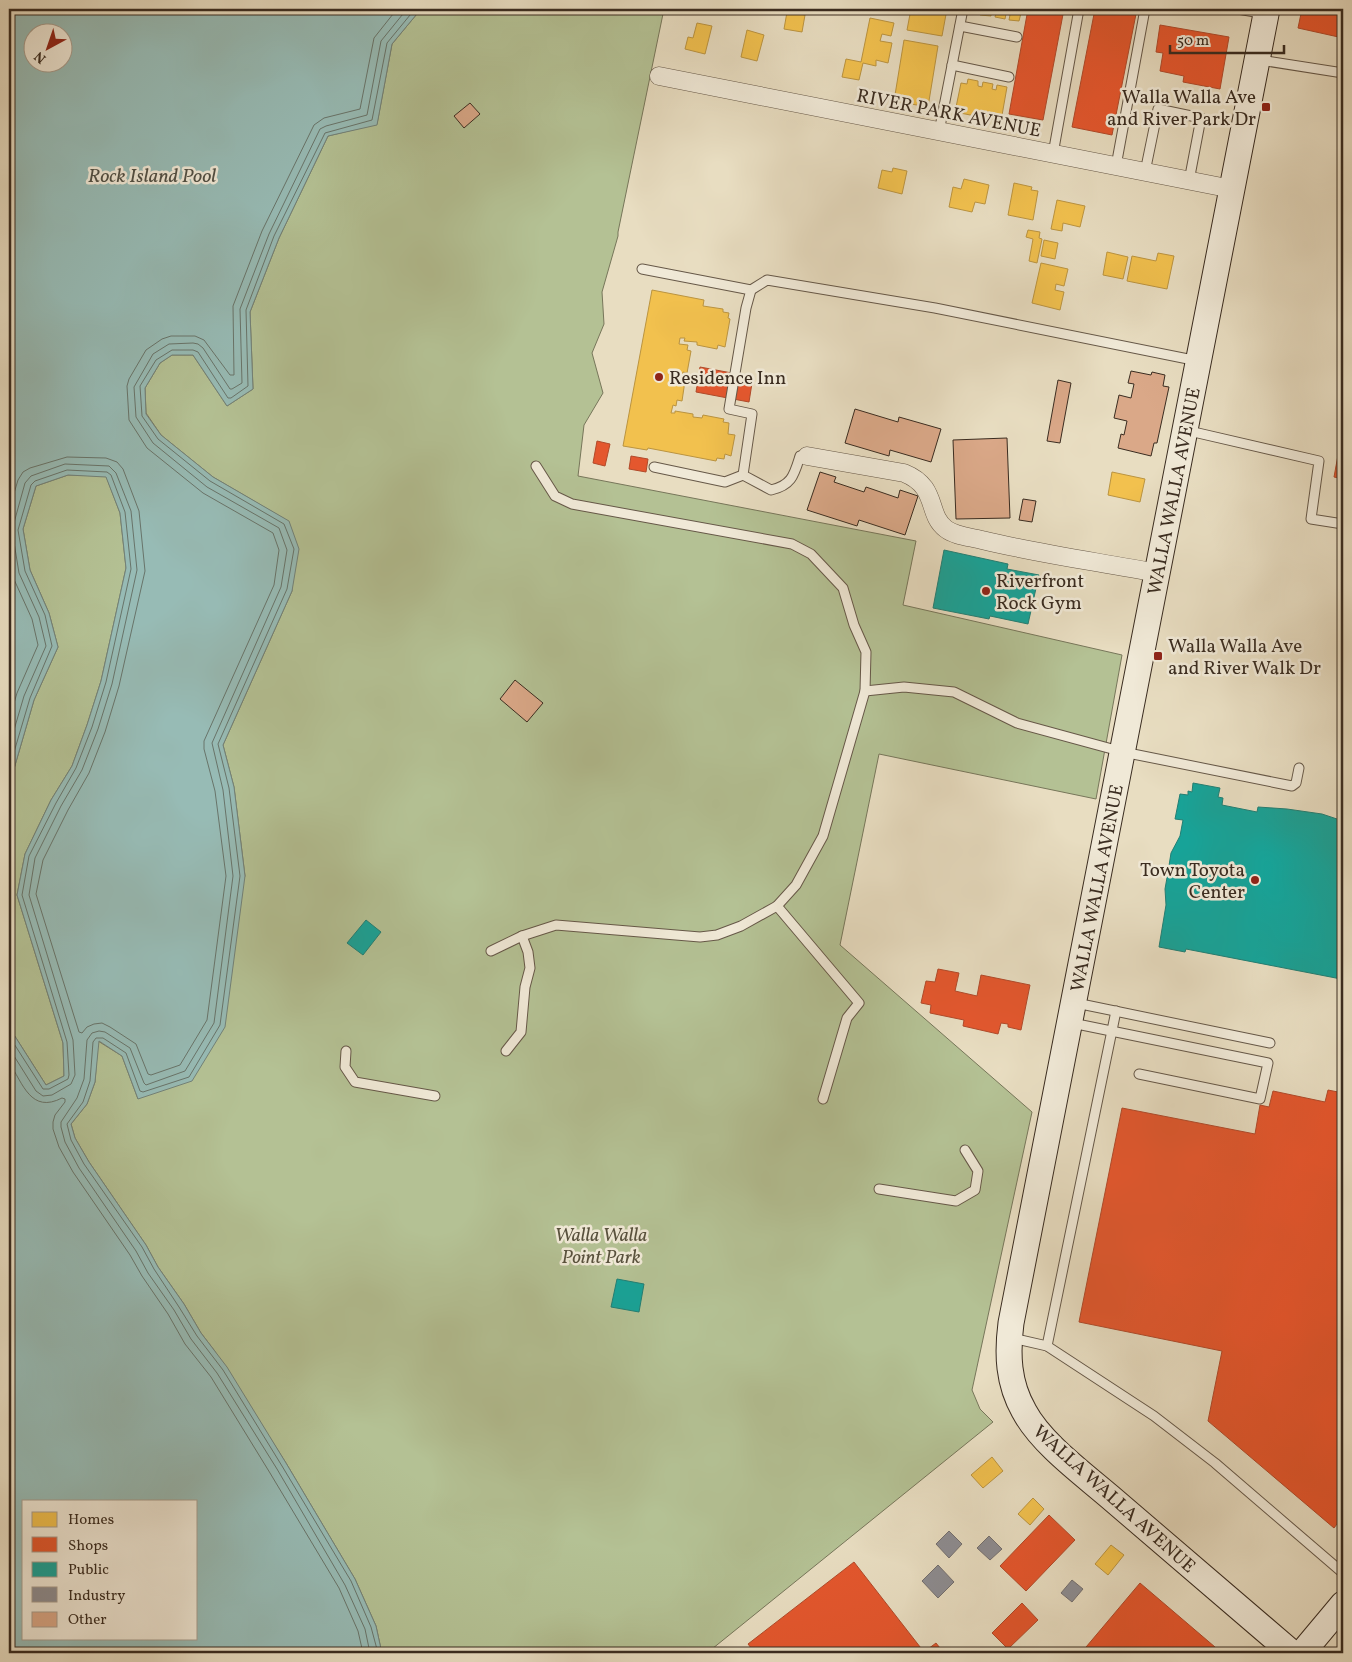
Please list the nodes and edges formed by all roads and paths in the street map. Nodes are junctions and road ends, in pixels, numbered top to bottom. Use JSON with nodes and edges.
{"nodes":[{"id":1,"x":963,"y":9,"type":"edge"},
{"id":2,"x":1079,"y":9,"type":"edge"},
{"id":3,"x":1145,"y":9,"type":"edge"},
{"id":4,"x":1238,"y":9,"type":"edge"},
{"id":5,"x":1266,"y":11,"type":"edge"},
{"id":6,"x":960,"y":26,"type":"junction"},
{"id":7,"x":1017,"y":37,"type":"dead end"},
{"id":8,"x":1257,"y":59,"type":"junction"},
{"id":9,"x":952,"y":65,"type":"junction"},
{"id":10,"x":1343,"y":73,"type":"edge"},
{"id":11,"x":659,"y":76,"type":"dead end"},
{"id":12,"x":1009,"y":77,"type":"dead end"},
{"id":13,"x":939,"y":132,"type":"junction"},
{"id":14,"x":1053,"y":154,"type":"junction"},
{"id":15,"x":1116,"y":166,"type":"junction"},
{"id":16,"x":1145,"y":172,"type":"junction"},
{"id":17,"x":1189,"y":181,"type":"junction"},
{"id":18,"x":1232,"y":189,"type":"junction"},
{"id":19,"x":642,"y":269,"type":"dead end"},
{"id":20,"x":751,"y":290,"type":"junction"},
{"id":21,"x":1198,"y":361,"type":"junction"},
{"id":22,"x":1185,"y":430,"type":"junction"},
{"id":23,"x":807,"y":456,"type":"joint"},
{"id":24,"x":536,"y":466,"type":"dead end"},
{"id":25,"x":654,"y":467,"type":"dead end"},
{"id":26,"x":743,"y":475,"type":"junction"},
{"id":27,"x":1343,"y":524,"type":"edge"},
{"id":28,"x":1157,"y":573,"type":"junction"},
{"id":29,"x":865,"y":691,"type":"junction"},
{"id":30,"x":1123,"y":752,"type":"junction"},
{"id":31,"x":1299,"y":768,"type":"dead end"},
{"id":32,"x":777,"y":906,"type":"junction"},
{"id":33,"x":522,"y":936,"type":"junction"},
{"id":34,"x":491,"y":952,"type":"dead end"},
{"id":35,"x":1116,"y":1011,"type":"junction"},
{"id":36,"x":1071,"y":1012,"type":"junction"},
{"id":37,"x":1112,"y":1031,"type":"junction"},
{"id":38,"x":1270,"y":1043,"type":"dead end"},
{"id":39,"x":506,"y":1050,"type":"dead end"},
{"id":40,"x":346,"y":1051,"type":"dead end"},
{"id":41,"x":1139,"y":1074,"type":"dead end"},
{"id":42,"x":435,"y":1096,"type":"dead end"},
{"id":43,"x":823,"y":1099,"type":"dead end"},
{"id":44,"x":965,"y":1150,"type":"dead end"},
{"id":45,"x":880,"y":1189,"type":"dead end"},
{"id":46,"x":1009,"y":1337,"type":"junction"},
{"id":47,"x":1047,"y":1346,"type":"junction"},
{"id":48,"x":1343,"y":1573,"type":"edge"},
{"id":49,"x":1343,"y":1604,"type":"edge"},
{"id":50,"x":1292,"y":1653,"type":"edge"},
{"id":51,"x":1302,"y":1653,"type":"edge"}],
"edges":[{"from":1,"to":6,"type":"lane"},
{"from":2,"to":14,"type":"lane"},
{"from":3,"to":15,"type":"lane"},
{"from":4,"to":5,"type":"lane"},
{"from":5,"to":8,"type":"street","name":"WALLA WALLA AVENUE"},
{"from":6,"to":7,"type":"lane"},
{"from":6,"to":9,"type":"lane"},
{"from":8,"to":10,"type":"lane"},
{"from":8,"to":18,"type":"street","name":"WALLA WALLA AVENUE"},
{"from":9,"to":12,"type":"lane"},
{"from":9,"to":13,"type":"lane"},
{"from":11,"to":13,"type":"street","name":"RIVER PARK AVENUE"},
{"from":13,"to":14,"type":"street","name":"RIVER PARK AVENUE"},
{"from":14,"to":15,"type":"street","name":"RIVER PARK AVENUE"},
{"from":15,"to":16,"type":"street","name":"RIVER PARK AVENUE"},
{"from":16,"to":17,"type":"street","name":"RIVER PARK AVENUE"},
{"from":16,"to":17,"type":"lane"},
{"from":17,"to":18,"type":"street","name":"RIVER PARK AVENUE"},
{"from":18,"to":21,"type":"street","name":"WALLA WALLA AVENUE"},
{"from":19,"to":20,"type":"lane"},
{"from":20,"to":21,"type":"lane"},
{"from":20,"to":26,"type":"lane"},
{"from":21,"to":22,"type":"street","name":"WALLA WALLA AVENUE"},
{"from":22,"to":27,"type":"lane"},
{"from":22,"to":28,"type":"street","name":"WALLA WALLA AVENUE"},
{"from":23,"to":26,"type":"lane"},
{"from":23,"to":28,"type":"street"},
{"from":24,"to":29,"type":"lane"},
{"from":25,"to":26,"type":"lane"},
{"from":28,"to":30,"type":"street","name":"WALLA WALLA AVENUE"},
{"from":29,"to":30,"type":"lane"},
{"from":29,"to":32,"type":"lane"},
{"from":30,"to":31,"type":"lane"},
{"from":30,"to":36,"type":"street","name":"WALLA WALLA AVENUE"},
{"from":32,"to":33,"type":"lane"},
{"from":32,"to":43,"type":"lane"},
{"from":33,"to":34,"type":"lane"},
{"from":33,"to":39,"type":"lane"},
{"from":35,"to":36,"type":"lane"},
{"from":35,"to":37,"type":"lane"},
{"from":35,"to":38,"type":"lane"},
{"from":36,"to":37,"type":"lane"},
{"from":36,"to":46,"type":"street","name":"WALLA WALLA AVENUE"},
{"from":37,"to":41,"type":"lane"},
{"from":37,"to":47,"type":"lane"},
{"from":40,"to":42,"type":"lane"},
{"from":44,"to":45,"type":"lane"},
{"from":46,"to":47,"type":"lane"},
{"from":46,"to":50,"type":"street","name":"WALLA WALLA AVENUE"},
{"from":47,"to":48,"type":"lane"},
{"from":49,"to":51,"type":"street"}]}
